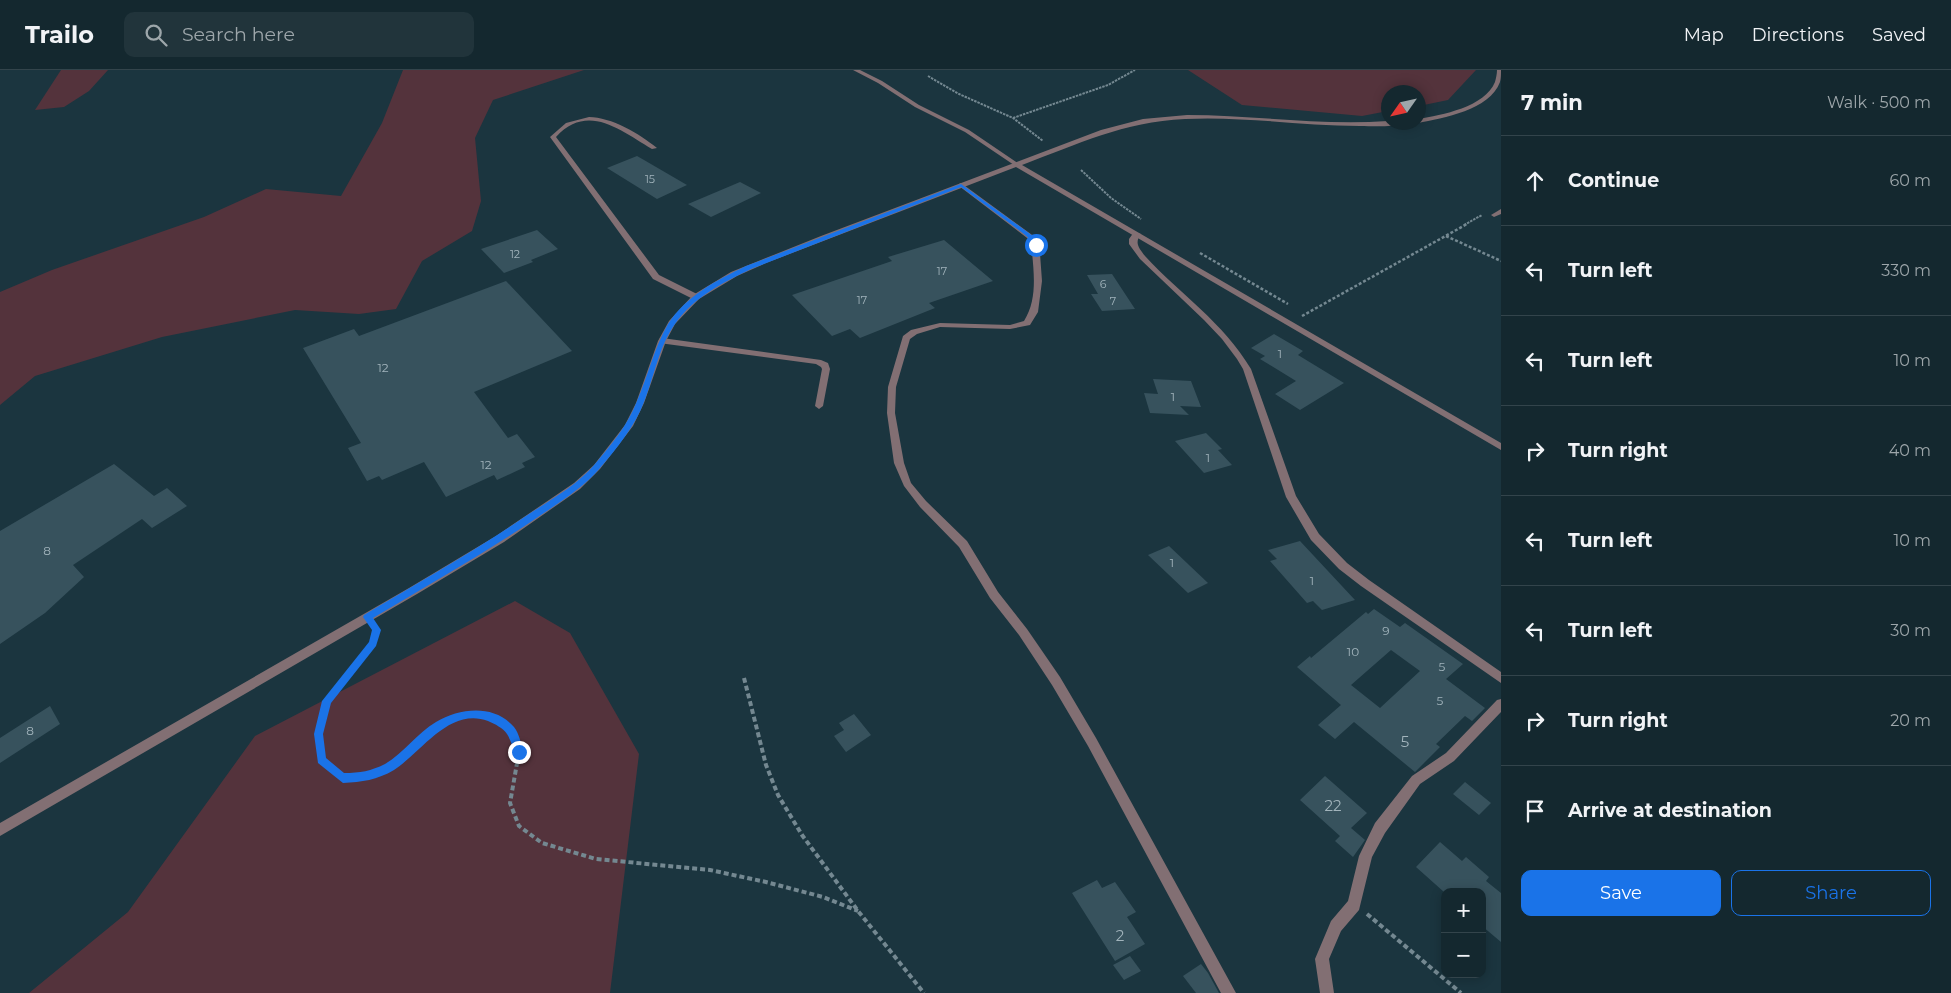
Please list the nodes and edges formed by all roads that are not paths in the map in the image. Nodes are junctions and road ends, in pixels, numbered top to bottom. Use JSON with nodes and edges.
{"nodes":[{"id":1,"x":856,"y":70,"type":"edge"},
{"id":2,"x":1500,"y":70,"type":"edge"},
{"id":3,"x":1426,"y":118,"type":"edge"},
{"id":4,"x":1381,"y":124,"type":"edge"},
{"id":5,"x":654,"y":148,"type":"dead end"},
{"id":6,"x":1016,"y":164,"type":"junction"},
{"id":7,"x":961,"y":185,"type":"junction"},
{"id":8,"x":1501,"y":211,"type":"edge"},
{"id":9,"x":1494,"y":215,"type":"road end"},
{"id":10,"x":1137,"y":234,"type":"junction"},
{"id":11,"x":696,"y":297,"type":"junction"},
{"id":12,"x":662,"y":341,"type":"junction"},
{"id":13,"x":819,"y":406,"type":"dead end"},
{"id":14,"x":1501,"y":447,"type":"edge"},
{"id":15,"x":1501,"y":678,"type":"edge"},
{"id":16,"x":1501,"y":704,"type":"edge"},
{"id":17,"x":0,"y":830,"type":"edge"},
{"id":18,"x":1229,"y":993,"type":"edge"},
{"id":19,"x":1327,"y":993,"type":"edge"}],
"edges":[{"from":1,"to":6,"type":"street"},
{"from":2,"to":3,"type":"street"},
{"from":4,"to":6,"type":"street"},
{"from":5,"to":11,"type":"street"},
{"from":6,"to":7,"type":"street"},
{"from":6,"to":10,"type":"street"},
{"from":7,"to":11,"type":"street"},
{"from":7,"to":18,"type":"street"},
{"from":8,"to":9,"type":"street"},
{"from":10,"to":14,"type":"street"},
{"from":10,"to":15,"type":"street"},
{"from":11,"to":12,"type":"street"},
{"from":12,"to":13,"type":"street"},
{"from":12,"to":17,"type":"street"},
{"from":16,"to":19,"type":"street"}]}
